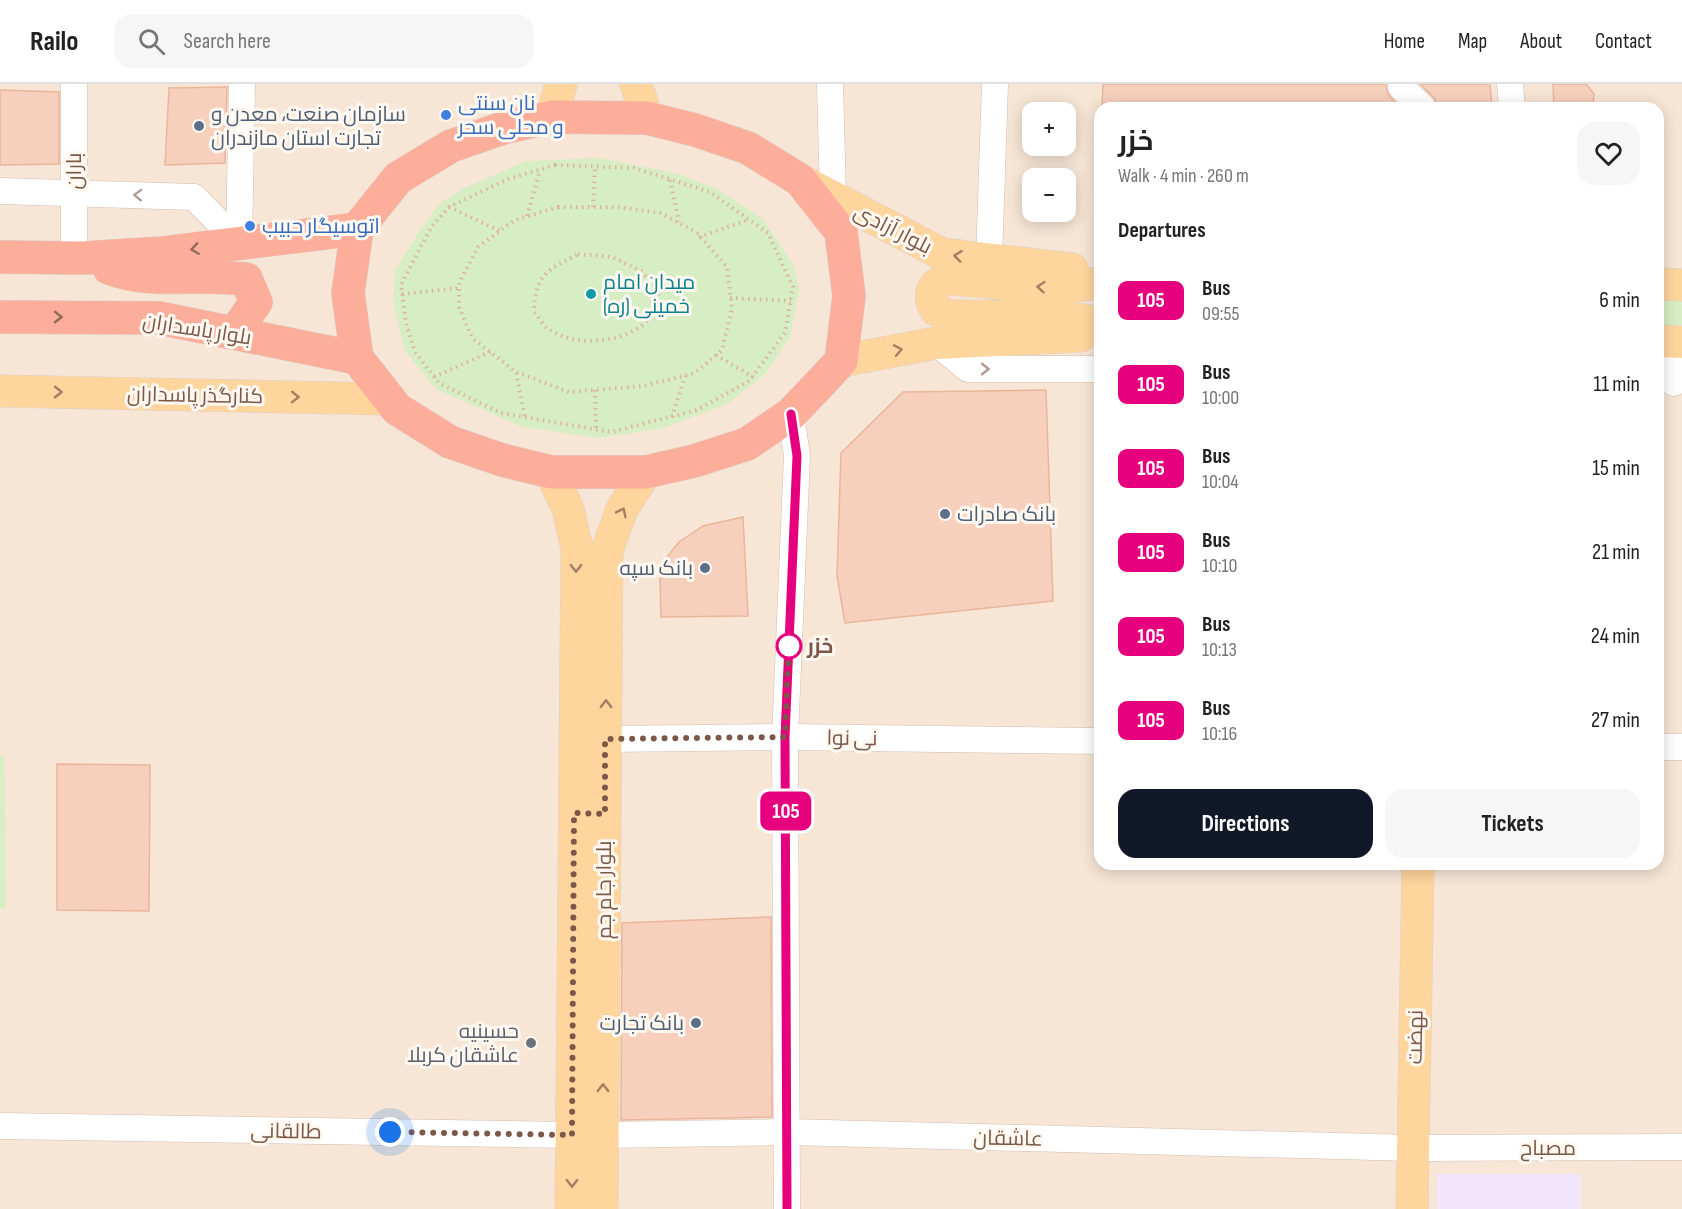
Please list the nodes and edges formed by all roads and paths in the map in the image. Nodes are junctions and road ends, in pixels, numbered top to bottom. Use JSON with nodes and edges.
{"nodes":[{"id":1,"x":74,"y":84,"type":"edge"},
{"id":2,"x":242,"y":84,"type":"edge"},
{"id":3,"x":561,"y":84,"type":"edge"},
{"id":4,"x":636,"y":84,"type":"edge"},
{"id":5,"x":830,"y":84,"type":"edge"},
{"id":6,"x":994,"y":84,"type":"edge"},
{"id":7,"x":1510,"y":84,"type":"edge"},
{"id":8,"x":1401,"y":87,"type":"dead end"},
{"id":9,"x":1417,"y":102,"type":"edge"},
{"id":10,"x":1512,"y":102,"type":"edge"},
{"id":11,"x":552,"y":117,"type":"junction"},
{"id":12,"x":647,"y":118,"type":"junction"},
{"id":13,"x":595,"y":166,"type":"junction"},
{"id":14,"x":540,"y":169,"type":"junction"},
{"id":15,"x":670,"y":179,"type":"junction"},
{"id":16,"x":800,"y":180,"type":"junction"},
{"id":17,"x":0,"y":191,"type":"edge"},
{"id":18,"x":74,"y":193,"type":"junction"},
{"id":19,"x":833,"y":197,"type":"junction"},
{"id":20,"x":449,"y":207,"type":"junction"},
{"id":21,"x":593,"y":207,"type":"junction"},
{"id":22,"x":526,"y":216,"type":"junction"},
{"id":23,"x":748,"y":219,"type":"junction"},
{"id":24,"x":680,"y":224,"type":"junction"},
{"id":25,"x":357,"y":229,"type":"junction"},
{"id":26,"x":500,"y":231,"type":"junction"},
{"id":27,"x":699,"y":237,"type":"junction"},
{"id":28,"x":239,"y":243,"type":"junction"},
{"id":29,"x":0,"y":257,"type":"edge"},
{"id":30,"x":79,"y":258,"type":"junction"},
{"id":31,"x":989,"y":259,"type":"junction"},
{"id":32,"x":1094,"y":271,"type":"edge"},
{"id":33,"x":1094,"y":284,"type":"edge"},
{"id":34,"x":1664,"y":284,"type":"edge"},
{"id":35,"x":1682,"y":285,"type":"edge"},
{"id":36,"x":459,"y":288,"type":"junction"},
{"id":37,"x":402,"y":294,"type":"junction"},
{"id":38,"x":730,"y":298,"type":"junction"},
{"id":39,"x":791,"y":301,"type":"junction"},
{"id":40,"x":534,"y":303,"type":"joint"},
{"id":41,"x":0,"y":317,"type":"edge"},
{"id":42,"x":1094,"y":322,"type":"edge"},
{"id":43,"x":234,"y":333,"type":"junction"},
{"id":44,"x":1094,"y":335,"type":"edge"},
{"id":45,"x":1671,"y":341,"type":"edge"},
{"id":46,"x":936,"y":343,"type":"junction"},
{"id":47,"x":490,"y":352,"type":"junction"},
{"id":48,"x":716,"y":355,"type":"junction"},
{"id":49,"x":357,"y":358,"type":"junction"},
{"id":50,"x":841,"y":361,"type":"junction"},
{"id":51,"x":1094,"y":369,"type":"edge"},
{"id":52,"x":516,"y":372,"type":"junction"},
{"id":53,"x":686,"y":375,"type":"junction"},
{"id":54,"x":753,"y":376,"type":"junction"},
{"id":55,"x":434,"y":377,"type":"junction"},
{"id":56,"x":1671,"y":383,"type":"edge"},
{"id":57,"x":595,"y":390,"type":"junction"},
{"id":58,"x":0,"y":391,"type":"edge"},
{"id":59,"x":389,"y":399,"type":"junction"},
{"id":60,"x":791,"y":414,"type":"junction"},
{"id":61,"x":525,"y":417,"type":"junction"},
{"id":62,"x":672,"y":417,"type":"junction"},
{"id":63,"x":596,"y":429,"type":"junction"},
{"id":64,"x":551,"y":472,"type":"junction"},
{"id":65,"x":646,"y":472,"type":"junction"},
{"id":66,"x":785,"y":737,"type":"junction"},
{"id":67,"x":605,"y":739,"type":"junction"},
{"id":68,"x":1094,"y":741,"type":"edge"},
{"id":69,"x":1664,"y":747,"type":"edge"},
{"id":70,"x":1682,"y":747,"type":"edge"},
{"id":71,"x":590,"y":814,"type":"junction"},
{"id":72,"x":1418,"y":870,"type":"edge"},
{"id":73,"x":0,"y":1126,"type":"edge"},
{"id":74,"x":788,"y":1132,"type":"junction"},
{"id":75,"x":572,"y":1135,"type":"junction"},
{"id":76,"x":603,"y":1135,"type":"junction"},
{"id":77,"x":1682,"y":1147,"type":"edge"},
{"id":78,"x":1413,"y":1148,"type":"junction"},
{"id":79,"x":571,"y":1209,"type":"edge"},
{"id":80,"x":602,"y":1209,"type":"edge"},
{"id":81,"x":787,"y":1209,"type":"edge"},
{"id":82,"x":1412,"y":1209,"type":"edge"}],
"edges":[{"from":1,"to":18,"type":"street","name":"باران"},
{"from":2,"to":28,"type":"street"},
{"from":3,"to":11,"type":"main road"},
{"from":4,"to":12,"type":"main road"},
{"from":5,"to":19,"type":"street"},
{"from":6,"to":31,"type":"street"},
{"from":7,"to":10,"type":"street"},
{"from":8,"to":9,"type":"street"},
{"from":11,"to":12,"type":"highway"},
{"from":11,"to":25,"type":"highway"},
{"from":12,"to":16,"type":"highway"},
{"from":13,"to":14,"type":"path"},
{"from":13,"to":15,"type":"path"},
{"from":13,"to":21,"type":"path"},
{"from":14,"to":20,"type":"path"},
{"from":14,"to":22,"type":"path"},
{"from":15,"to":23,"type":"path"},
{"from":15,"to":24,"type":"path"},
{"from":16,"to":19,"type":"main road","name":"بلوار آزادی"},
{"from":16,"to":50,"type":"highway"},
{"from":17,"to":18,"type":"street"},
{"from":28,"to":18,"type":"street","one_way":true},
{"from":18,"to":30,"type":"street","name":"باران"},
{"from":31,"to":19,"type":"main road","name":"بلوار آزادی","one_way":true},
{"from":20,"to":26,"type":"path"},
{"from":20,"to":37,"type":"path"},
{"from":21,"to":22,"type":"path"},
{"from":21,"to":24,"type":"path"},
{"from":22,"to":26,"type":"path"},
{"from":23,"to":27,"type":"path"},
{"from":23,"to":39,"type":"path"},
{"from":24,"to":27,"type":"path"},
{"from":25,"to":28,"type":"highway"},
{"from":25,"to":49,"type":"highway"},
{"from":26,"to":36,"type":"path"},
{"from":27,"to":38,"type":"path"},
{"from":28,"to":30,"type":"highway","one_way":true},
{"from":29,"to":30,"type":"highway"},
{"from":30,"to":43,"type":"highway"},
{"from":31,"to":32,"type":"main road","name":"بلوار آزادی"},
{"from":33,"to":42,"type":"main road","one_way":true},
{"from":34,"to":35,"type":"main road"},
{"from":36,"to":37,"type":"path"},
{"from":36,"to":47,"type":"path"},
{"from":37,"to":55,"type":"path"},
{"from":38,"to":39,"type":"path"},
{"from":38,"to":48,"type":"path"},
{"from":39,"to":54,"type":"path"},
{"from":40,"to":40,"type":"path"},
{"from":41,"to":43,"type":"highway","name":"بلوار پاسداران","one_way":true},
{"from":43,"to":49,"type":"highway","name":"بلوار پاسداران"},
{"from":44,"to":46,"type":"main road"},
{"from":45,"to":56,"type":"street"},
{"from":50,"to":46,"type":"main road","one_way":true},
{"from":46,"to":51,"type":"street","one_way":true},
{"from":47,"to":52,"type":"path"},
{"from":47,"to":55,"type":"path"},
{"from":48,"to":53,"type":"path"},
{"from":48,"to":54,"type":"path"},
{"from":49,"to":59,"type":"highway"},
{"from":50,"to":60,"type":"highway"},
{"from":52,"to":57,"type":"path"},
{"from":52,"to":61,"type":"path"},
{"from":53,"to":57,"type":"path"},
{"from":53,"to":62,"type":"path"},
{"from":54,"to":62,"type":"path"},
{"from":55,"to":61,"type":"path"},
{"from":57,"to":63,"type":"path"},
{"from":58,"to":59,"type":"main road","name":"کنارگذر پاسداران","one_way":true},
{"from":59,"to":64,"type":"highway"},
{"from":60,"to":65,"type":"highway"},
{"from":60,"to":66,"type":"street"},
{"from":61,"to":63,"type":"path"},
{"from":62,"to":63,"type":"path"},
{"from":64,"to":65,"type":"highway"},
{"from":64,"to":71,"type":"main road","name":"بلوار جام جم","one_way":true},
{"from":67,"to":65,"type":"main road","name":"بلوار جام جم","one_way":true},
{"from":66,"to":67,"type":"street","name":"نی نوا"},
{"from":66,"to":68,"type":"street","name":"نی نوا"},
{"from":66,"to":74,"type":"street"},
{"from":67,"to":71,"type":"main road","name":"بلوار جام جم"},
{"from":69,"to":70,"type":"street"},
{"from":71,"to":75,"type":"main road","name":"بلوار جام جم"},
{"from":76,"to":71,"type":"main road","name":"بلوار جام جم","one_way":true},
{"from":72,"to":78,"type":"main road","name":"نهضت"},
{"from":73,"to":75,"type":"street","name":"طالقانی"},
{"from":74,"to":76,"type":"street","name":"عاشقان"},
{"from":74,"to":78,"type":"street","name":"عاشقان"},
{"from":74,"to":81,"type":"street"},
{"from":75,"to":79,"type":"main road","name":"بلوار جام جم","one_way":true},
{"from":76,"to":80,"type":"main road","name":"بلوار جام جم"},
{"from":77,"to":78,"type":"street","name":"مصباح"},
{"from":78,"to":82,"type":"main road","name":"نهضت"}]}
